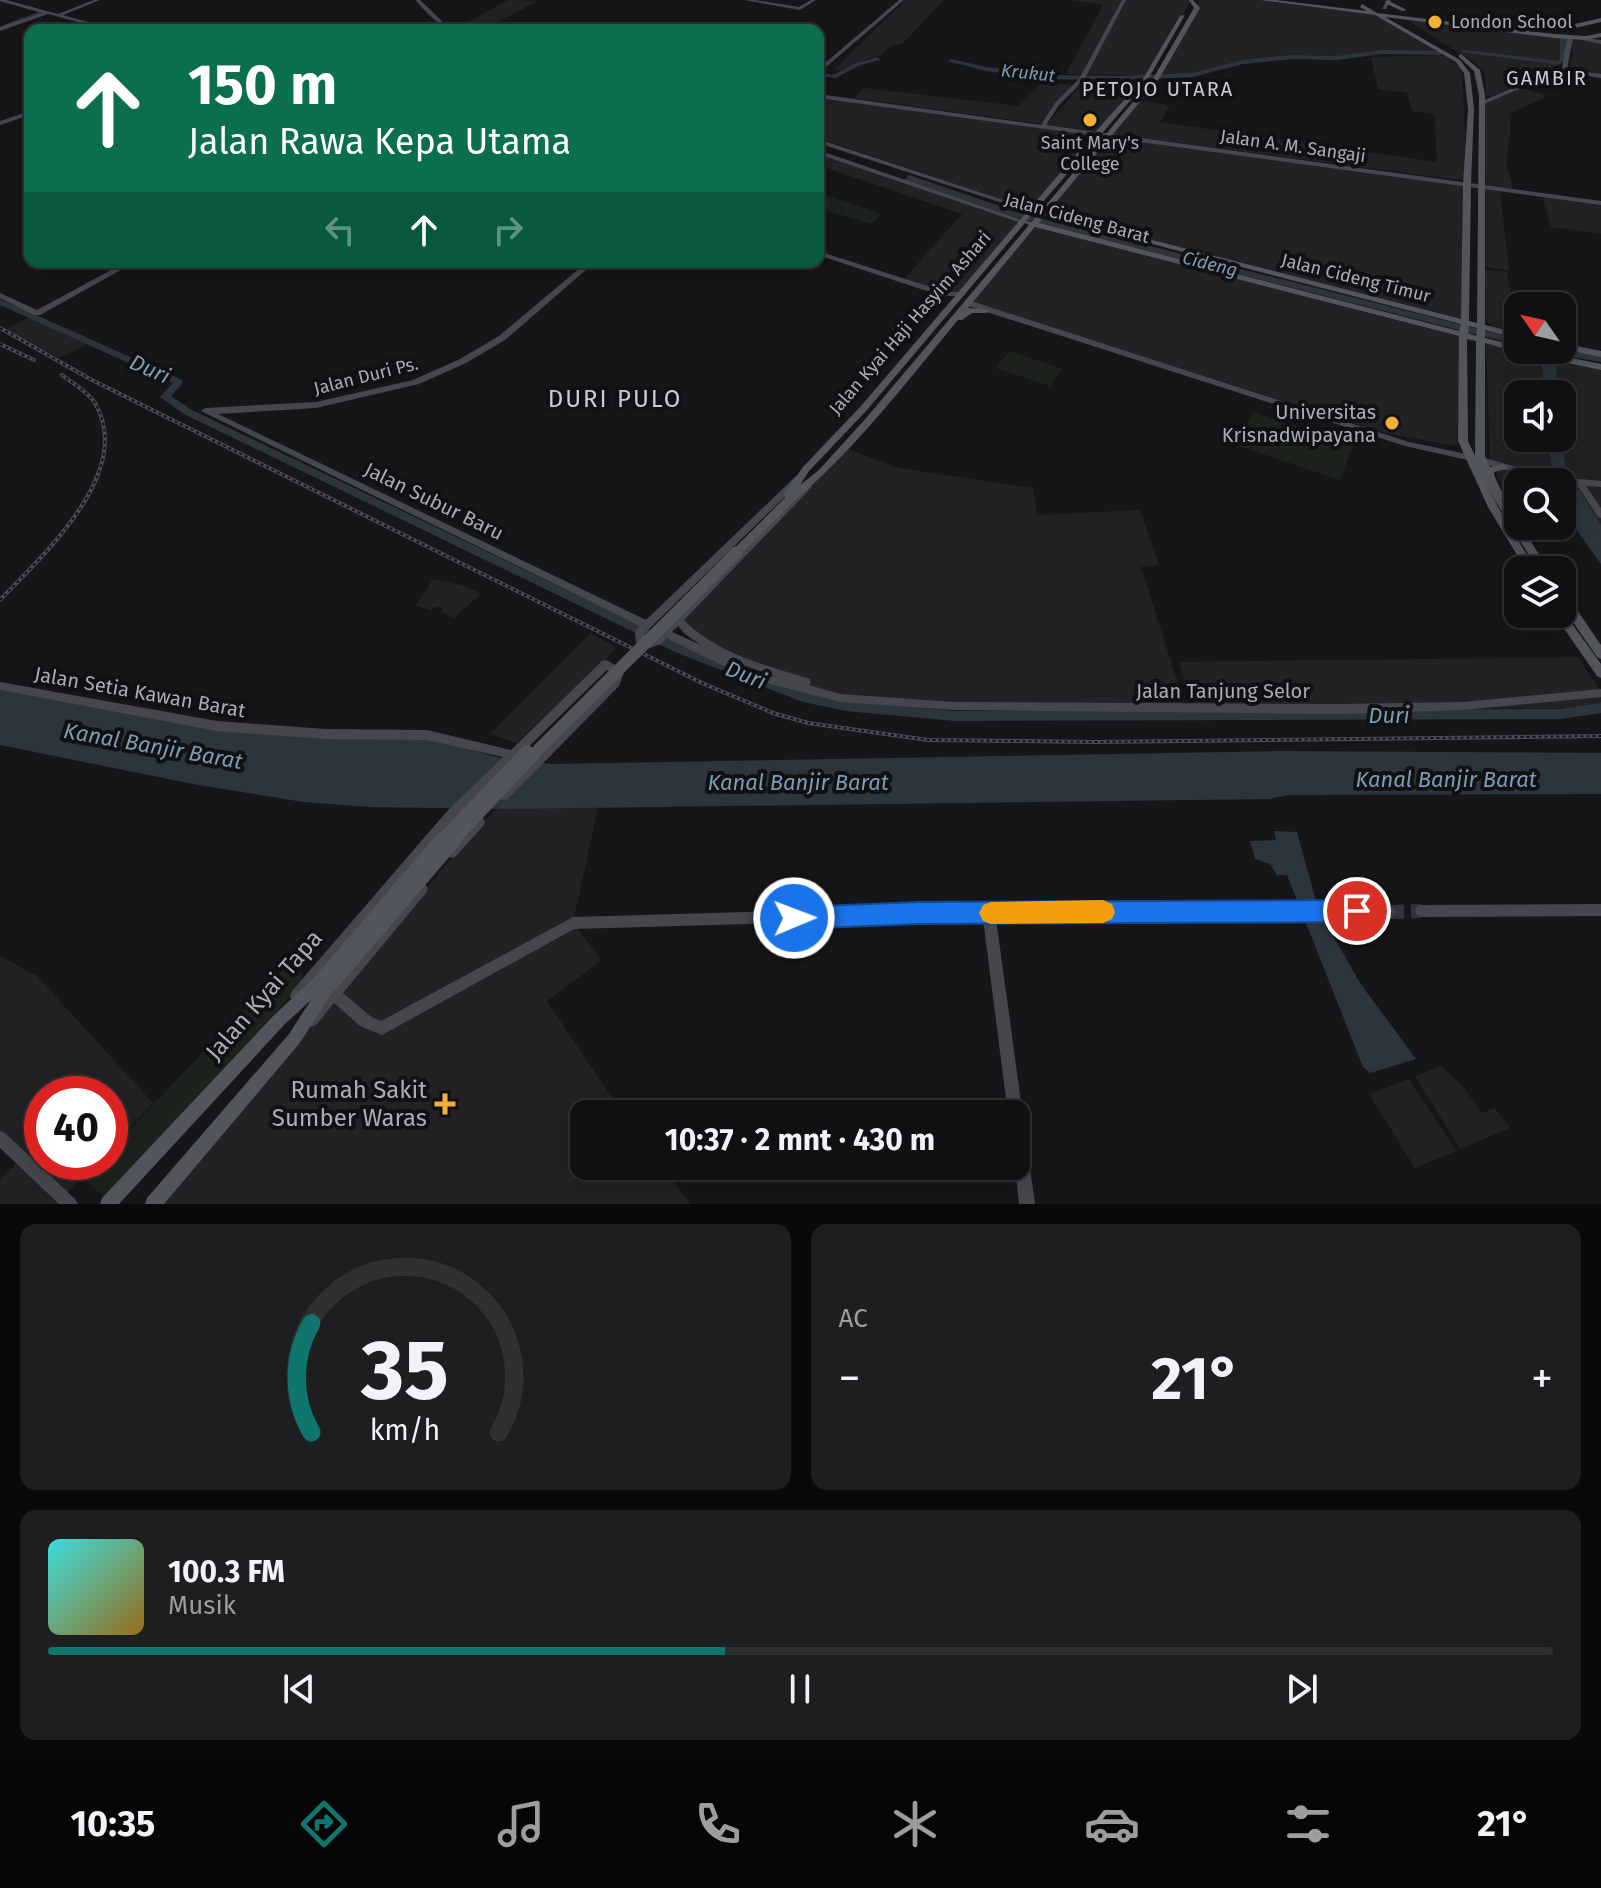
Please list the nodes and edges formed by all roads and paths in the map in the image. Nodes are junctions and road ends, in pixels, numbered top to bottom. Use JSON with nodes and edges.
{"nodes":[{"id":1,"x":98,"y":0,"type":"edge"},
{"id":2,"x":417,"y":0,"type":"edge"},
{"id":3,"x":746,"y":0,"type":"edge"},
{"id":4,"x":814,"y":0,"type":"edge"},
{"id":5,"x":900,"y":0,"type":"edge"},
{"id":6,"x":1124,"y":0,"type":"edge"},
{"id":7,"x":1263,"y":0,"type":"edge"},
{"id":8,"x":1306,"y":0,"type":"edge"},
{"id":9,"x":1315,"y":0,"type":"edge"},
{"id":10,"x":1192,"y":1,"type":"edge"},
{"id":11,"x":2,"y":2,"type":"edge"},
{"id":12,"x":1362,"y":3,"type":"edge"},
{"id":13,"x":1388,"y":10,"type":"edge"},
{"id":14,"x":45,"y":14,"type":"junction"},
{"id":15,"x":57,"y":16,"type":"junction"},
{"id":16,"x":1601,"y":20,"type":"edge"},
{"id":17,"x":74,"y":21,"type":"junction"},
{"id":18,"x":87,"y":24,"type":"edge"},
{"id":19,"x":442,"y":24,"type":"edge"},
{"id":20,"x":0,"y":29,"type":"edge"},
{"id":21,"x":1601,"y":35,"type":"edge"},
{"id":22,"x":1554,"y":36,"type":"junction"},
{"id":23,"x":1570,"y":38,"type":"junction"},
{"id":24,"x":1593,"y":38,"type":"junction"},
{"id":25,"x":1601,"y":42,"type":"edge"},
{"id":26,"x":1445,"y":51,"type":"junction"},
{"id":27,"x":824,"y":66,"type":"edge"},
{"id":28,"x":1565,"y":68,"type":"junction"},
{"id":29,"x":1601,"y":76,"type":"edge"},
{"id":30,"x":824,"y":97,"type":"edge"},
{"id":31,"x":1482,"y":99,"type":"junction"},
{"id":32,"x":24,"y":115,"type":"edge"},
{"id":33,"x":0,"y":123,"type":"edge"},
{"id":34,"x":1043,"y":126,"type":"junction"},
{"id":35,"x":1096,"y":133,"type":"junction"},
{"id":36,"x":1110,"y":135,"type":"junction"},
{"id":37,"x":824,"y":143,"type":"edge"},
{"id":38,"x":824,"y":154,"type":"edge"},
{"id":39,"x":901,"y":175,"type":"junction"},
{"id":40,"x":1467,"y":183,"type":"junction"},
{"id":41,"x":1481,"y":185,"type":"junction"},
{"id":42,"x":1601,"y":203,"type":"edge"},
{"id":43,"x":1031,"y":212,"type":"junction"},
{"id":44,"x":1042,"y":214,"type":"junction"},
{"id":45,"x":1029,"y":222,"type":"junction"},
{"id":46,"x":824,"y":257,"type":"edge"},
{"id":47,"x":824,"y":257,"type":"edge"},
{"id":48,"x":1185,"y":258,"type":"junction"},
{"id":49,"x":120,"y":268,"type":"edge"},
{"id":50,"x":584,"y":268,"type":"edge"},
{"id":51,"x":961,"y":294,"type":"junction"},
{"id":52,"x":0,"y":295,"type":"edge"},
{"id":53,"x":967,"y":304,"type":"junction"},
{"id":54,"x":951,"y":305,"type":"junction"},
{"id":55,"x":984,"y":311,"type":"junction"},
{"id":56,"x":947,"y":327,"type":"junction"},
{"id":57,"x":1464,"y":329,"type":"junction"},
{"id":58,"x":1059,"y":332,"type":"junction"},
{"id":59,"x":1481,"y":333,"type":"junction"},
{"id":60,"x":1504,"y":335,"type":"edge"},
{"id":61,"x":1504,"y":343,"type":"edge"},
{"id":62,"x":1576,"y":349,"type":"edge"},
{"id":63,"x":1601,"y":354,"type":"edge"},
{"id":64,"x":1576,"y":362,"type":"edge"},
{"id":65,"x":1601,"y":367,"type":"edge"},
{"id":66,"x":206,"y":411,"type":"joint"},
{"id":67,"x":1466,"y":454,"type":"junction"},
{"id":68,"x":1481,"y":458,"type":"junction"},
{"id":69,"x":1503,"y":467,"type":"junction"},
{"id":70,"x":1508,"y":468,"type":"edge"},
{"id":71,"x":1517,"y":468,"type":"edge"},
{"id":72,"x":1488,"y":477,"type":"junction"},
{"id":73,"x":804,"y":480,"type":"junction"},
{"id":74,"x":1576,"y":481,"type":"joint"},
{"id":75,"x":1601,"y":482,"type":"edge"},
{"id":76,"x":1601,"y":515,"type":"edge"},
{"id":77,"x":1523,"y":556,"type":"edge"},
{"id":78,"x":1534,"y":556,"type":"edge"},
{"id":79,"x":689,"y":583,"type":"junction"},
{"id":80,"x":708,"y":589,"type":"junction"},
{"id":81,"x":666,"y":607,"type":"junction"},
{"id":82,"x":680,"y":618,"type":"junction"},
{"id":83,"x":1576,"y":626,"type":"edge"},
{"id":84,"x":645,"y":627,"type":"junction"},
{"id":85,"x":1574,"y":628,"type":"edge"},
{"id":86,"x":662,"y":637,"type":"junction"},
{"id":87,"x":1601,"y":654,"type":"edge"},
{"id":88,"x":1601,"y":673,"type":"edge"},
{"id":89,"x":585,"y":685,"type":"junction"},
{"id":90,"x":0,"y":686,"type":"edge"},
{"id":91,"x":1601,"y":693,"type":"edge"},
{"id":92,"x":575,"y":695,"type":"junction"},
{"id":93,"x":603,"y":695,"type":"junction"},
{"id":94,"x":845,"y":697,"type":"junction"},
{"id":95,"x":593,"y":705,"type":"junction"},
{"id":96,"x":511,"y":757,"type":"junction"},
{"id":97,"x":1601,"y":910,"type":"edge"},
{"id":98,"x":1421,"y":911,"type":"tunnel mouth"},
{"id":99,"x":1390,"y":912,"type":"tunnel mouth"},
{"id":100,"x":989,"y":913,"type":"junction"},
{"id":101,"x":329,"y":987,"type":"junction"},
{"id":102,"x":279,"y":1020,"type":"junction"},
{"id":103,"x":0,"y":1138,"type":"edge"},
{"id":104,"x":64,"y":1202,"type":"edge"},
{"id":105,"x":108,"y":1204,"type":"edge"},
{"id":106,"x":153,"y":1204,"type":"edge"},
{"id":107,"x":1027,"y":1204,"type":"edge"}],
"edges":[{"from":1,"to":15,"type":"street"},
{"from":2,"to":19,"type":"street"},
{"from":3,"to":4,"type":"street"},
{"from":5,"to":27,"type":"street"},
{"from":6,"to":34,"type":"street"},
{"from":7,"to":13,"type":"main road"},
{"from":8,"to":12,"type":"main road"},
{"from":9,"to":12,"type":"main road"},
{"from":10,"to":35,"type":"main road","name":"Jalan Kyai Haji Hasyim Ashari"},
{"from":10,"to":36,"type":"main road","name":"Jalan Kyai Haji Hasyim Ashari"},
{"from":11,"to":14,"type":"street"},
{"from":12,"to":13,"type":"main road"},
{"from":13,"to":16,"type":"main road"},
{"from":13,"to":22,"type":"main road"},
{"from":13,"to":24,"type":"main road"},
{"from":13,"to":26,"type":"main road"},
{"from":13,"to":26,"type":"main road"},
{"from":14,"to":15,"type":"street"},
{"from":14,"to":17,"type":"street"},
{"from":14,"to":20,"type":"street"},
{"from":15,"to":17,"type":"street"},
{"from":17,"to":18,"type":"street"},
{"from":21,"to":24,"type":"main road"},
{"from":22,"to":23,"type":"street"},
{"from":22,"to":24,"type":"main road"},
{"from":23,"to":25,"type":"street"},
{"from":23,"to":28,"type":"street"},
{"from":26,"to":31,"type":"main road"},
{"from":26,"to":40,"type":"main road"},
{"from":28,"to":29,"type":"street"},
{"from":28,"to":31,"type":"street"},
{"from":30,"to":34,"type":"street","name":"Jalan A. M. Sangaji"},
{"from":31,"to":41,"type":"main road"},
{"from":32,"to":33,"type":"street"},
{"from":34,"to":35,"type":"street","name":"Jalan A. M. Sangaji"},
{"from":35,"to":36,"type":"street","name":"Jalan A. M. Sangaji"},
{"from":35,"to":43,"type":"main road","name":"Jalan Kyai Haji Hasyim Ashari"},
{"from":36,"to":40,"type":"street","name":"Jalan A. M. Sangaji"},
{"from":36,"to":44,"type":"main road","name":"Jalan Kyai Haji Hasyim Ashari"},
{"from":37,"to":39,"type":"street"},
{"from":38,"to":39,"type":"street","name":"Jalan Cideng Barat"},
{"from":39,"to":43,"type":"street"},
{"from":39,"to":45,"type":"street","name":"Jalan Cideng Barat"},
{"from":40,"to":41,"type":"street","name":"Jalan A. M. Sangaji"},
{"from":40,"to":57,"type":"main road"},
{"from":41,"to":42,"type":"street","name":"Jalan A. M. Sangaji"},
{"from":41,"to":59,"type":"main road"},
{"from":43,"to":44,"type":"main road"},
{"from":43,"to":45,"type":"main road","name":"Jalan Kyai Haji Hasyim Ashari"},
{"from":44,"to":45,"type":"main road","name":"Jalan Kyai Haji Hasyim Ashari"},
{"from":44,"to":48,"type":"main road"},
{"from":45,"to":48,"type":"main road","name":"Jalan Cideng Barat"},
{"from":45,"to":51,"type":"main road","name":"Jalan Kyai Haji Hasyim Ashari"},
{"from":45,"to":53,"type":"main road","name":"Jalan Kyai Haji Hasyim Ashari"},
{"from":46,"to":51,"type":"street"},
{"from":47,"to":54,"type":"street"},
{"from":48,"to":57,"type":"main road","name":"Jalan Cideng Barat"},
{"from":49,"to":52,"type":"street"},
{"from":50,"to":66,"type":"street","name":"Jalan Duri Ps."},
{"from":51,"to":54,"type":"main road","name":"Jalan Kyai Haji Hasyim Ashari"},
{"from":53,"to":55,"type":"street"},
{"from":53,"to":56,"type":"main road","name":"Jalan Kyai Haji Hasyim Ashari"},
{"from":53,"to":58,"type":"street"},
{"from":54,"to":73,"type":"main road","name":"Jalan Kyai Haji Hasyim Ashari"},
{"from":55,"to":56,"type":"main road"},
{"from":55,"to":58,"type":"street"},
{"from":56,"to":73,"type":"main road","name":"Jalan Kyai Haji Hasyim Ashari"},
{"from":57,"to":59,"type":"main road","name":"Jalan Cideng Barat"},
{"from":57,"to":67,"type":"main road"},
{"from":58,"to":67,"type":"street"},
{"from":59,"to":60,"type":"main road"},
{"from":59,"to":61,"type":"main road","name":"Jalan Cideng Barat"},
{"from":59,"to":68,"type":"main road"},
{"from":62,"to":63,"type":"main road"},
{"from":64,"to":65,"type":"main road","name":"Jalan Cideng Barat"},
{"from":66,"to":84,"type":"street","name":"Jalan Subur Baru"},
{"from":67,"to":68,"type":"street"},
{"from":67,"to":77,"type":"main road"},
{"from":68,"to":69,"type":"street"},
{"from":68,"to":71,"type":"street"},
{"from":68,"to":72,"type":"main road"},
{"from":69,"to":70,"type":"street"},
{"from":69,"to":72,"type":"main road"},
{"from":72,"to":78,"type":"main road"},
{"from":73,"to":79,"type":"street","name":"Jalan Kyai Haji Hasyim Ashari"},
{"from":73,"to":80,"type":"street","name":"Jalan Kyai Haji Hasyim Ashari"},
{"from":73,"to":101,"type":"main road","name":"Jalan Kyai Haji Hasyim Ashari","bridge":true},
{"from":74,"to":75,"type":"street"},
{"from":74,"to":76,"type":"street"},
{"from":79,"to":80,"type":"street"},
{"from":79,"to":81,"type":"street","name":"Jalan Kyai Haji Hasyim Ashari"},
{"from":80,"to":82,"type":"street","name":"Jalan Kyai Haji Hasyim Ashari"},
{"from":81,"to":82,"type":"street","name":"Jalan Tanjung Selor"},
{"from":81,"to":84,"type":"street","name":"Jalan Kyai Haji Hasyim Ashari"},
{"from":82,"to":86,"type":"street","name":"Jalan Kyai Haji Hasyim Ashari"},
{"from":82,"to":94,"type":"street","name":"Jalan Tanjung Selor"},
{"from":83,"to":87,"type":"main road"},
{"from":84,"to":86,"type":"street"},
{"from":85,"to":88,"type":"main road"},
{"from":86,"to":94,"type":"street","name":"Jalan Tanjung Selor"},
{"from":89,"to":92,"type":"street"},
{"from":89,"to":93,"type":"street"},
{"from":89,"to":93,"type":"street"},
{"from":90,"to":96,"type":"street","name":"Jalan Setia Kawan Barat"},
{"from":91,"to":94,"type":"street","name":"Jalan Tanjung Selor"},
{"from":92,"to":95,"type":"street"},
{"from":92,"to":96,"type":"street"},
{"from":93,"to":95,"type":"street"},
{"from":95,"to":101,"type":"street"},
{"from":96,"to":102,"type":"street","name":"Jalan Kyai Tapa"},
{"from":97,"to":98,"type":"street"},
{"from":99,"to":100,"type":"street"},
{"from":100,"to":101,"type":"street"},
{"from":100,"to":107,"type":"street"},
{"from":101,"to":102,"type":"main road","name":"Jalan Kyai Haji Hasyim Ashari"},
{"from":101,"to":106,"type":"main road","name":"Jalan Kyai Haji Hasyim Ashari"},
{"from":102,"to":105,"type":"main road","name":"Jalan Kyai Tapa"},
{"from":103,"to":104,"type":"street"}]}
